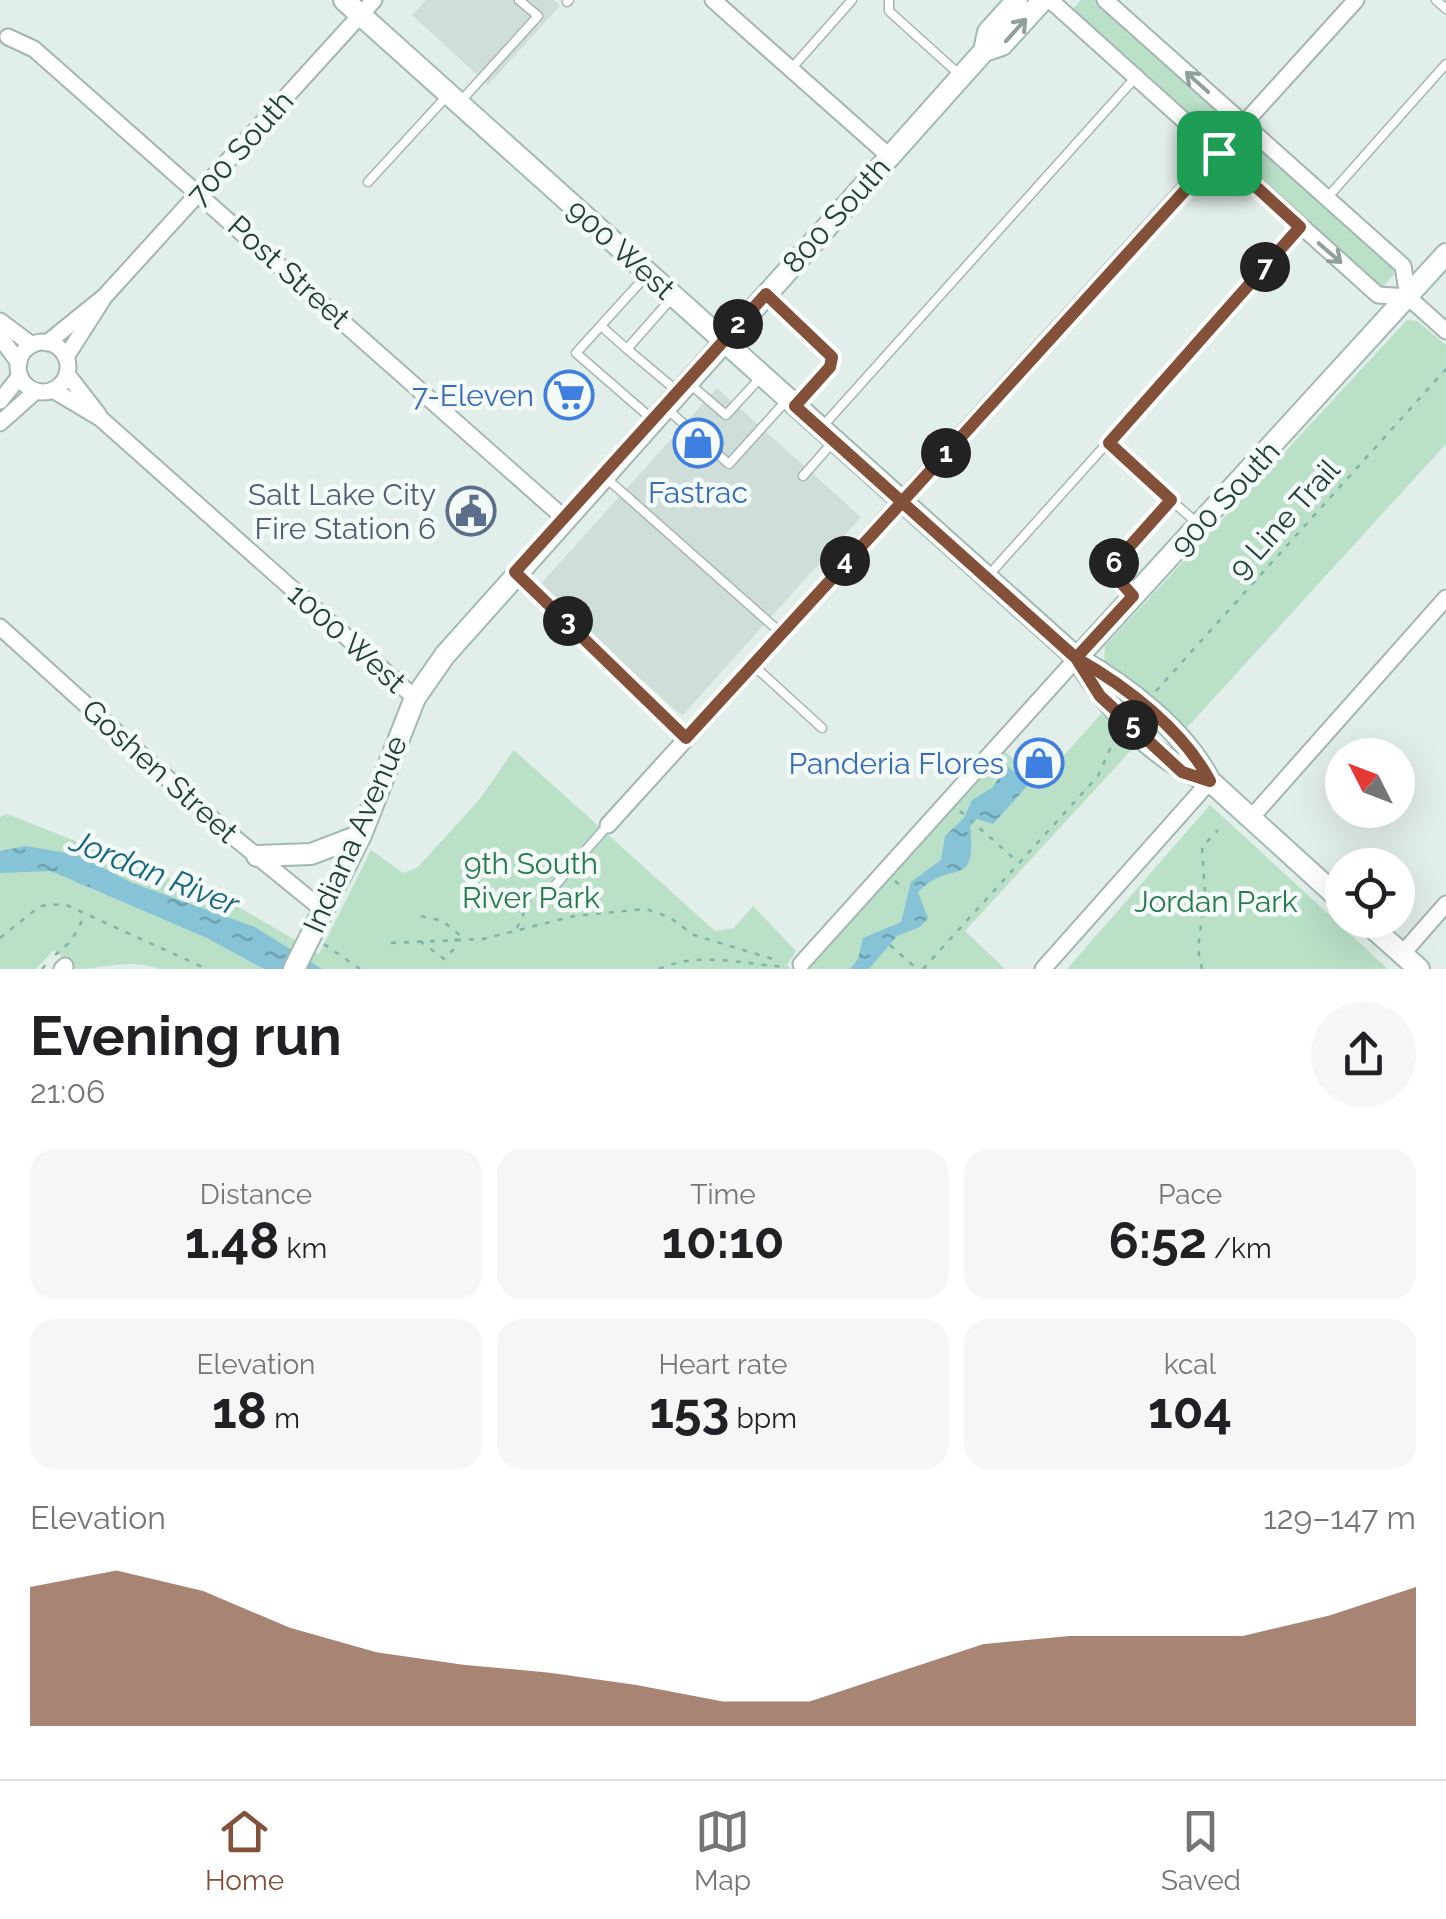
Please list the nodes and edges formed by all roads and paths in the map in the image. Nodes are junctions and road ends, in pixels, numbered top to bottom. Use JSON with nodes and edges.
{"nodes":[{"id":1,"x":344,"y":0,"type":"edge"},
{"id":2,"x":519,"y":0,"type":"edge"},
{"id":3,"x":713,"y":0,"type":"edge"},
{"id":4,"x":852,"y":0,"type":"edge"},
{"id":5,"x":888,"y":0,"type":"edge"},
{"id":6,"x":1016,"y":0,"type":"edge"},
{"id":7,"x":1043,"y":0,"type":"edge"},
{"id":8,"x":1050,"y":0,"type":"edge"},
{"id":9,"x":1105,"y":0,"type":"edge"},
{"id":10,"x":1356,"y":0,"type":"edge"},
{"id":11,"x":1436,"y":0,"type":"edge"},
{"id":12,"x":368,"y":8,"type":"edge"},
{"id":13,"x":1446,"y":8,"type":"edge"},
{"id":14,"x":8,"y":37,"type":"dead end"},
{"id":15,"x":984,"y":51,"type":"junction"},
{"id":16,"x":1446,"y":64,"type":"edge"},
{"id":17,"x":791,"y":69,"type":"junction"},
{"id":18,"x":961,"y":76,"type":"junction"},
{"id":19,"x":1135,"y":78,"type":"junction"},
{"id":20,"x":454,"y":98,"type":"junction"},
{"id":21,"x":1244,"y":125,"type":"junction"},
{"id":22,"x":1219,"y":153,"type":"junction"},
{"id":23,"x":889,"y":156,"type":"junction"},
{"id":24,"x":368,"y":182,"type":"dead end"},
{"id":25,"x":199,"y":193,"type":"junction"},
{"id":26,"x":1327,"y":198,"type":"junction"},
{"id":27,"x":1300,"y":227,"type":"junction"},
{"id":28,"x":1446,"y":254,"type":"edge"},
{"id":29,"x":648,"y":273,"type":"junction"},
{"id":30,"x":766,"y":294,"type":"junction"},
{"id":31,"x":105,"y":296,"type":"junction"},
{"id":32,"x":674,"y":296,"type":"junction"},
{"id":33,"x":1408,"y":297,"type":"junction"},
{"id":34,"x":0,"y":321,"type":"edge"},
{"id":35,"x":601,"y":326,"type":"junction"},
{"id":36,"x":1446,"y":332,"type":"edge"},
{"id":37,"x":0,"y":337,"type":"edge"},
{"id":38,"x":723,"y":340,"type":"junction"},
{"id":39,"x":40,"y":344,"type":"junction"},
{"id":40,"x":627,"y":348,"type":"junction"},
{"id":41,"x":66,"y":366,"type":"junction"},
{"id":42,"x":1446,"y":368,"type":"edge"},
{"id":43,"x":19,"y":370,"type":"junction"},
{"id":44,"x":762,"y":376,"type":"junction"},
{"id":45,"x":54,"y":390,"type":"junction"},
{"id":46,"x":36,"y":391,"type":"junction"},
{"id":47,"x":670,"y":399,"type":"junction"},
{"id":48,"x":0,"y":401,"type":"edge"},
{"id":49,"x":791,"y":403,"type":"junction"},
{"id":50,"x":100,"y":418,"type":"junction"},
{"id":51,"x":0,"y":423,"type":"edge"},
{"id":52,"x":827,"y":435,"type":"junction"},
{"id":53,"x":1109,"y":443,"type":"junction"},
{"id":54,"x":602,"y":474,"type":"junction"},
{"id":55,"x":803,"y":476,"type":"dead end"},
{"id":56,"x":1171,"y":500,"type":"junction"},
{"id":57,"x":902,"y":502,"type":"junction"},
{"id":58,"x":564,"y":517,"type":"junction"},
{"id":59,"x":1201,"y":526,"type":"junction"},
{"id":60,"x":515,"y":572,"type":"junction"},
{"id":61,"x":987,"y":577,"type":"junction"},
{"id":62,"x":1133,"y":596,"type":"junction"},
{"id":63,"x":1446,"y":598,"type":"edge"},
{"id":64,"x":0,"y":628,"type":"edge"},
{"id":65,"x":780,"y":632,"type":"junction"},
{"id":66,"x":1076,"y":658,"type":"junction"},
{"id":67,"x":752,"y":664,"type":"junction"},
{"id":68,"x":1152,"y":696,"type":"dead end"},
{"id":69,"x":415,"y":698,"type":"junction"},
{"id":70,"x":822,"y":728,"type":"dead end"},
{"id":71,"x":1121,"y":731,"type":"dead end"},
{"id":72,"x":686,"y":738,"type":"junction"},
{"id":73,"x":1210,"y":781,"type":"junction"},
{"id":74,"x":963,"y":813,"type":"dead end"},
{"id":75,"x":1250,"y":819,"type":"junction"},
{"id":76,"x":608,"y":825,"type":"joint"},
{"id":77,"x":1218,"y":830,"type":"dead end"},
{"id":78,"x":361,"y":835,"type":"junction"},
{"id":79,"x":256,"y":856,"type":"junction"},
{"id":80,"x":1019,"y":863,"type":"junction"},
{"id":81,"x":894,"y":880,"type":"dead end"},
{"id":82,"x":1325,"y":886,"type":"edge"},
{"id":83,"x":905,"y":890,"type":"dead end"},
{"id":84,"x":550,"y":891,"type":"joint"},
{"id":85,"x":1446,"y":904,"type":"edge"},
{"id":86,"x":323,"y":910,"type":"junction"},
{"id":87,"x":444,"y":912,"type":"dead end"},
{"id":88,"x":87,"y":913,"type":"junction"},
{"id":89,"x":421,"y":916,"type":"dead end"},
{"id":90,"x":443,"y":921,"type":"junction"},
{"id":91,"x":516,"y":931,"type":"junction"},
{"id":92,"x":0,"y":938,"type":"edge"},
{"id":93,"x":456,"y":938,"type":"junction"},
{"id":94,"x":1384,"y":938,"type":"edge"},
{"id":95,"x":419,"y":940,"type":"junction"},
{"id":96,"x":466,"y":940,"type":"junction"},
{"id":97,"x":391,"y":943,"type":"dead end"},
{"id":98,"x":314,"y":944,"type":"junction"},
{"id":99,"x":890,"y":945,"type":"dead end"},
{"id":100,"x":455,"y":948,"type":"junction"},
{"id":101,"x":434,"y":953,"type":"junction"},
{"id":102,"x":1402,"y":954,"type":"junction"},
{"id":103,"x":462,"y":956,"type":"dead end"},
{"id":104,"x":428,"y":960,"type":"dead end"},
{"id":105,"x":444,"y":960,"type":"junction"},
{"id":106,"x":776,"y":960,"type":"dead end"},
{"id":107,"x":795,"y":966,"type":"edge"},
{"id":108,"x":358,"y":968,"type":"edge"},
{"id":109,"x":42,"y":969,"type":"edge"},
{"id":110,"x":208,"y":969,"type":"edge"},
{"id":111,"x":294,"y":969,"type":"edge"},
{"id":112,"x":351,"y":969,"type":"edge"},
{"id":113,"x":444,"y":969,"type":"edge"},
{"id":114,"x":659,"y":969,"type":"edge"},
{"id":115,"x":917,"y":969,"type":"edge"},
{"id":116,"x":923,"y":969,"type":"edge"},
{"id":117,"x":1043,"y":969,"type":"edge"},
{"id":118,"x":1202,"y":969,"type":"edge"},
{"id":119,"x":1419,"y":969,"type":"edge"}],
"edges":[{"from":1,"to":12,"type":"street","name":"900 West"},
{"from":2,"to":20,"type":"lane"},
{"from":3,"to":17,"type":"street"},
{"from":4,"to":17,"type":"lane"},
{"from":5,"to":18,"type":"lane"},
{"from":6,"to":15,"type":"street","name":"800 South"},
{"from":15,"to":7,"type":"street","name":"800 South","one_way":true},
{"from":8,"to":19,"type":"street"},
{"from":21,"to":9,"type":"street","one_way":true},
{"from":10,"to":21,"type":"street"},
{"from":11,"to":13,"type":"lane"},
{"from":12,"to":20,"type":"street","name":"900 West"},
{"from":12,"to":25,"type":"street","name":"700 South"},
{"from":14,"to":25,"type":"street","name":"Post Street"},
{"from":15,"to":18,"type":"street","name":"800 South"},
{"from":16,"to":26,"type":"lane"},
{"from":17,"to":23,"type":"street"},
{"from":18,"to":23,"type":"street","name":"800 South"},
{"from":19,"to":22,"type":"street"},
{"from":19,"to":52,"type":"lane"},
{"from":20,"to":24,"type":"lane"},
{"from":20,"to":29,"type":"street","name":"900 West"},
{"from":21,"to":22,"type":"street"},
{"from":21,"to":26,"type":"street"},
{"from":22,"to":27,"type":"street"},
{"from":22,"to":57,"type":"street"},
{"from":23,"to":30,"type":"street","name":"800 South"},
{"from":25,"to":31,"type":"street","name":"700 South"},
{"from":25,"to":58,"type":"street","name":"Post Street"},
{"from":26,"to":33,"type":"street"},
{"from":27,"to":33,"type":"street","one_way":true},
{"from":27,"to":53,"type":"lane"},
{"from":28,"to":33,"type":"street","name":"900 South"},
{"from":29,"to":32,"type":"street","name":"900 West"},
{"from":29,"to":35,"type":"lane"},
{"from":30,"to":38,"type":"street","name":"800 South"},
{"from":30,"to":49,"type":"lane"},
{"from":31,"to":39,"type":"street","name":"700 South"},
{"from":31,"to":41,"type":"street","name":"700 South"},
{"from":32,"to":38,"type":"street","name":"900 West"},
{"from":32,"to":40,"type":"lane"},
{"from":33,"to":36,"type":"street"},
{"from":33,"to":59,"type":"street","name":"900 South"},
{"from":34,"to":39,"type":"street"},
{"from":35,"to":40,"type":"lane"},
{"from":35,"to":47,"type":"lane"},
{"from":37,"to":43,"type":"street"},
{"from":38,"to":44,"type":"street","name":"900 West"},
{"from":38,"to":47,"type":"street","name":"800 South"},
{"from":39,"to":41,"type":"street","name":"1000 West"},
{"from":39,"to":43,"type":"street","name":"700 South"},
{"from":40,"to":47,"type":"lane"},
{"from":41,"to":45,"type":"street","name":"700 South"},
{"from":41,"to":50,"type":"street","name":"1000 West"},
{"from":42,"to":68,"type":"path","name":"9 Line Trail"},
{"from":43,"to":46,"type":"street"},
{"from":43,"to":48,"type":"street"},
{"from":44,"to":47,"type":"lane"},
{"from":44,"to":49,"type":"street","name":"900 West"},
{"from":45,"to":46,"type":"street"},
{"from":45,"to":50,"type":"street","name":"1000 West"},
{"from":46,"to":51,"type":"street"},
{"from":47,"to":49,"type":"lane"},
{"from":47,"to":54,"type":"street","name":"800 South"},
{"from":49,"to":52,"type":"street","name":"900 West"},
{"from":50,"to":69,"type":"street","name":"1000 West"},
{"from":52,"to":55,"type":"lane"},
{"from":52,"to":57,"type":"street","name":"900 West"},
{"from":53,"to":56,"type":"lane"},
{"from":53,"to":61,"type":"lane"},
{"from":54,"to":58,"type":"street","name":"800 South"},
{"from":54,"to":65,"type":"lane"},
{"from":56,"to":59,"type":"lane"},
{"from":56,"to":62,"type":"lane"},
{"from":57,"to":61,"type":"street","name":"900 West"},
{"from":57,"to":65,"type":"street"},
{"from":58,"to":60,"type":"street","name":"800 South"},
{"from":59,"to":62,"type":"street","name":"900 South"},
{"from":60,"to":69,"type":"street","name":"800 South"},
{"from":60,"to":72,"type":"lane"},
{"from":61,"to":66,"type":"street","name":"900 West"},
{"from":62,"to":66,"type":"street","name":"900 South"},
{"from":63,"to":75,"type":"street"},
{"from":64,"to":79,"type":"street","name":"Goshen Street"},
{"from":65,"to":67,"type":"street"},
{"from":66,"to":73,"type":"street","name":"900 West"},
{"from":66,"to":107,"type":"street","name":"900 South"},
{"from":67,"to":70,"type":"lane"},
{"from":67,"to":72,"type":"street"},
{"from":69,"to":78,"type":"street","name":"Indiana Avenue"},
{"from":71,"to":80,"type":"path"},
{"from":72,"to":76,"type":"street"},
{"from":73,"to":75,"type":"street","name":"900 West"},
{"from":73,"to":117,"type":"street"},
{"from":74,"to":80,"type":"path"},
{"from":75,"to":82,"type":"street","name":"900 West"},
{"from":76,"to":84,"type":"lane"},
{"from":77,"to":118,"type":"path"},
{"from":78,"to":79,"type":"street"},
{"from":78,"to":86,"type":"street","name":"Indiana Avenue"},
{"from":79,"to":86,"type":"street","name":"Goshen Street"},
{"from":80,"to":116,"type":"path"},
{"from":81,"to":83,"type":"path"},
{"from":84,"to":91,"type":"path"},
{"from":85,"to":102,"type":"street"},
{"from":86,"to":98,"type":"street","name":"Indiana Avenue"},
{"from":87,"to":90,"type":"path"},
{"from":88,"to":92,"type":"path"},
{"from":88,"to":109,"type":"path"},
{"from":88,"to":110,"type":"path"},
{"from":89,"to":90,"type":"path"},
{"from":90,"to":96,"type":"path"},
{"from":91,"to":96,"type":"path"},
{"from":91,"to":106,"type":"path"},
{"from":93,"to":95,"type":"path"},
{"from":93,"to":96,"type":"path"},
{"from":93,"to":100,"type":"path"},
{"from":94,"to":102,"type":"street"},
{"from":95,"to":97,"type":"path"},
{"from":95,"to":101,"type":"path"},
{"from":98,"to":108,"type":"path"},
{"from":98,"to":111,"type":"street","name":"Indiana Avenue"},
{"from":99,"to":115,"type":"path"},
{"from":100,"to":103,"type":"path"},
{"from":100,"to":105,"type":"path"},
{"from":101,"to":104,"type":"path"},
{"from":101,"to":105,"type":"path"},
{"from":102,"to":119,"type":"street"},
{"from":105,"to":113,"type":"path"},
{"from":107,"to":114,"type":"path"},
{"from":108,"to":112,"type":"path"}]}
